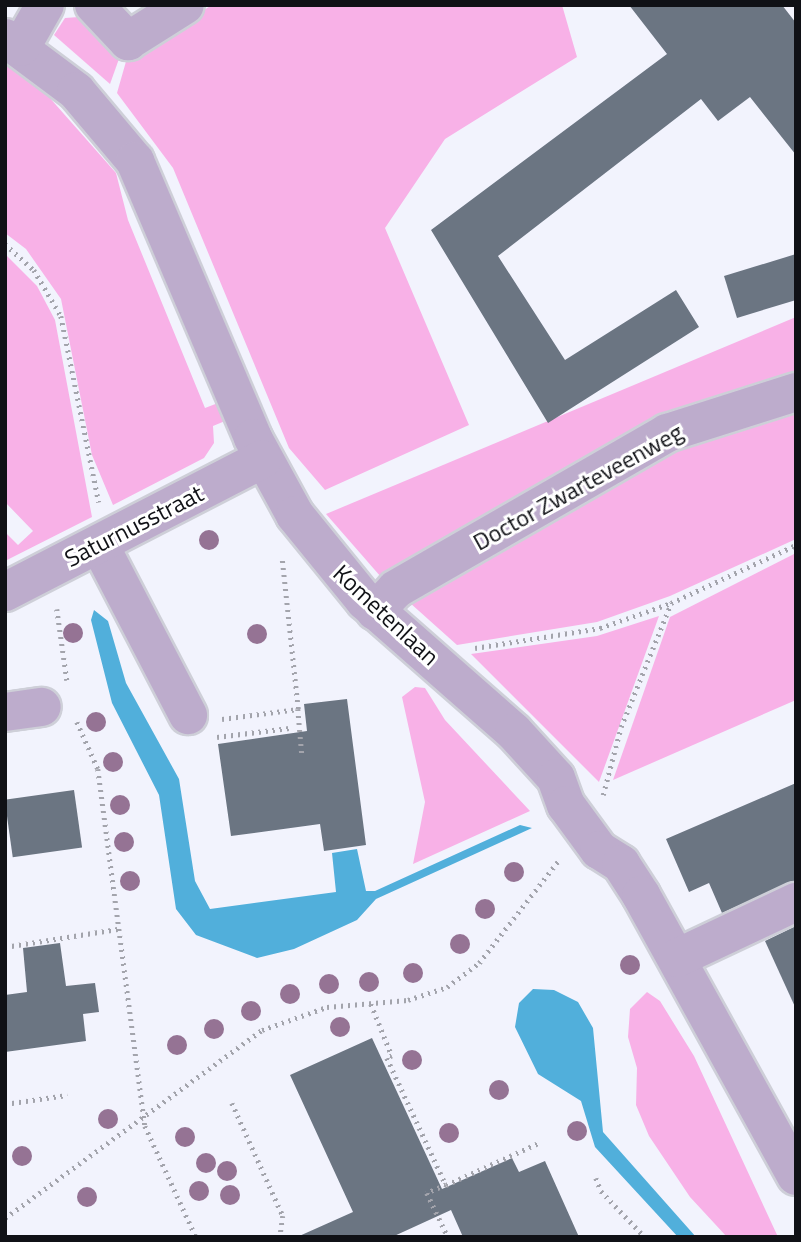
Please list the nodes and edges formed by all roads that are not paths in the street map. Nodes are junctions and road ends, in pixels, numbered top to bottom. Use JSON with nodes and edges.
{"nodes":[{"id":1,"x":45,"y":5,"type":"edge"},
{"id":2,"x":94,"y":5,"type":"edge"},
{"id":3,"x":185,"y":5,"type":"edge"},
{"id":4,"x":13,"y":42,"type":"edge"},
{"id":5,"x":796,"y":392,"type":"edge"},
{"id":6,"x":263,"y":458,"type":"junction"},
{"id":7,"x":101,"y":527,"type":"junction"},
{"id":8,"x":5,"y":592,"type":"edge"},
{"id":9,"x":375,"y":611,"type":"junction"},
{"id":10,"x":202,"y":726,"type":"road end"},
{"id":11,"x":796,"y":902,"type":"edge"},
{"id":12,"x":677,"y":958,"type":"junction"},
{"id":13,"x":796,"y":1176,"type":"edge"}],
"edges":[{"from":1,"to":4,"type":"street"},
{"from":2,"to":3,"type":"street"},
{"from":4,"to":6,"type":"street","name":"Kometenlaan"},
{"from":5,"to":9,"type":"street","name":"Doctor Zwarteveenweg"},
{"from":6,"to":7,"type":"street","name":"Saturnusstraat"},
{"from":6,"to":9,"type":"street","name":"Kometenlaan"},
{"from":7,"to":8,"type":"street","name":"Saturnusstraat"},
{"from":7,"to":10,"type":"street"},
{"from":9,"to":12,"type":"street","name":"Kometenlaan"},
{"from":11,"to":12,"type":"street"},
{"from":12,"to":13,"type":"street","name":"Kometenlaan"}]}
